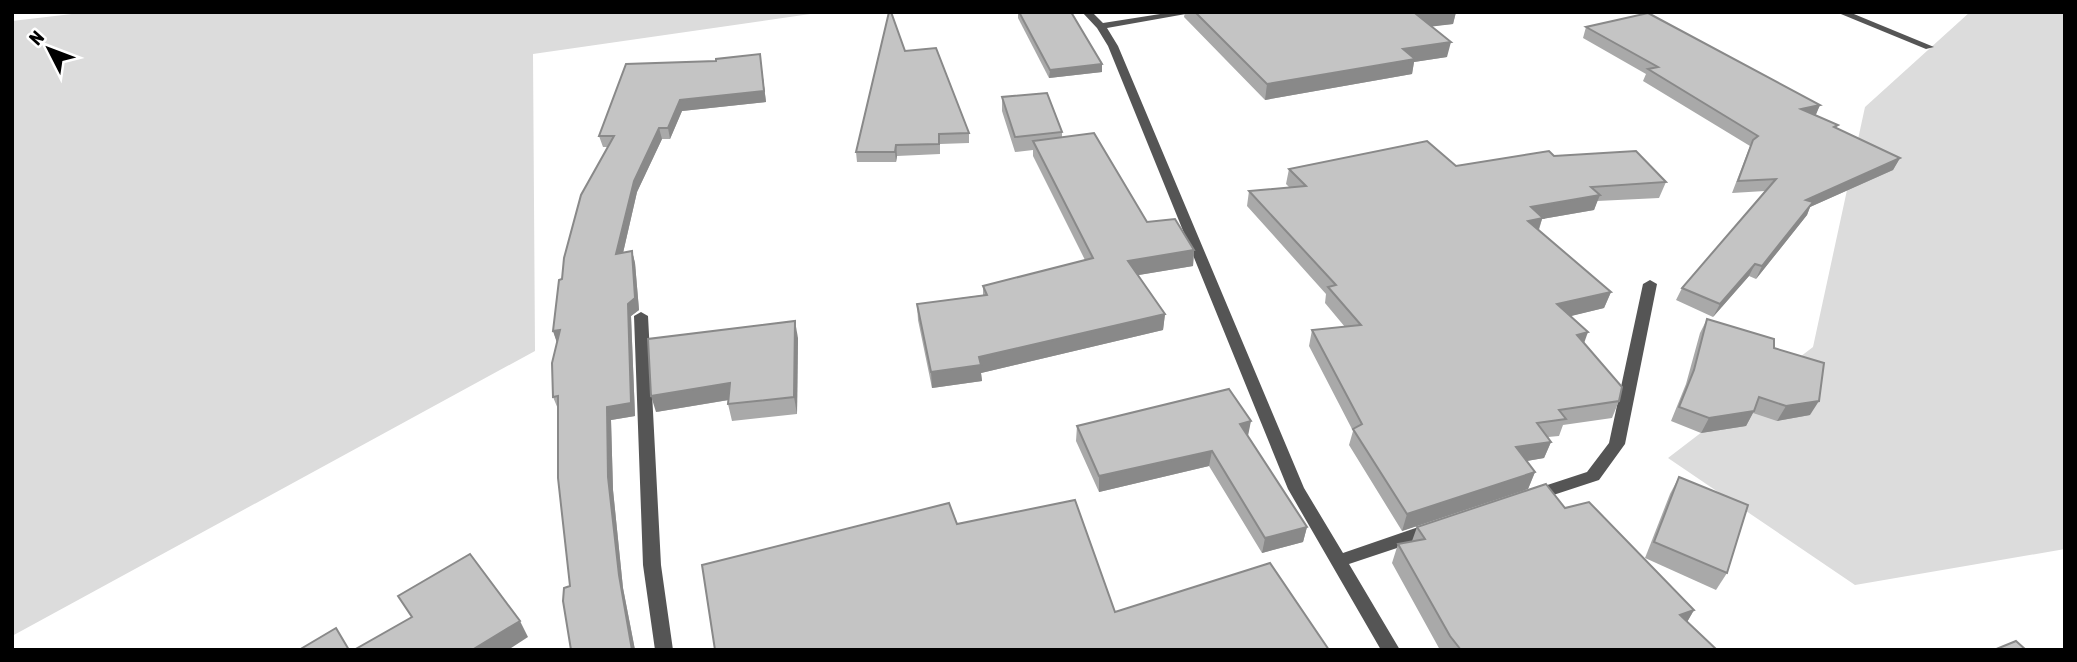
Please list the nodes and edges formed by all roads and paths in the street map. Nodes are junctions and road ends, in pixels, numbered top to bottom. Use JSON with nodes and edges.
{"nodes":[{"id":1,"x":1086,"y":12,"type":"edge"},
{"id":2,"x":1193,"y":12,"type":"edge"},
{"id":3,"x":1840,"y":12,"type":"edge"},
{"id":4,"x":1101,"y":26,"type":"junction"},
{"id":5,"x":1929,"y":47,"type":"dead end"},
{"id":6,"x":1650,"y":284,"type":"dead end"},
{"id":7,"x":641,"y":316,"type":"dead end"},
{"id":8,"x":1516,"y":501,"type":"edge"},
{"id":9,"x":1452,"y":522,"type":"edge"},
{"id":10,"x":1338,"y":561,"type":"junction"},
{"id":11,"x":664,"y":650,"type":"edge"},
{"id":12,"x":1391,"y":650,"type":"edge"}],
"edges":[{"from":1,"to":4,"type":"street"},
{"from":2,"to":4,"type":"street"},
{"from":3,"to":5,"type":"street"},
{"from":4,"to":10,"type":"street"},
{"from":6,"to":8,"type":"street"},
{"from":7,"to":11,"type":"street"},
{"from":9,"to":10,"type":"street"},
{"from":10,"to":12,"type":"street"}]}
